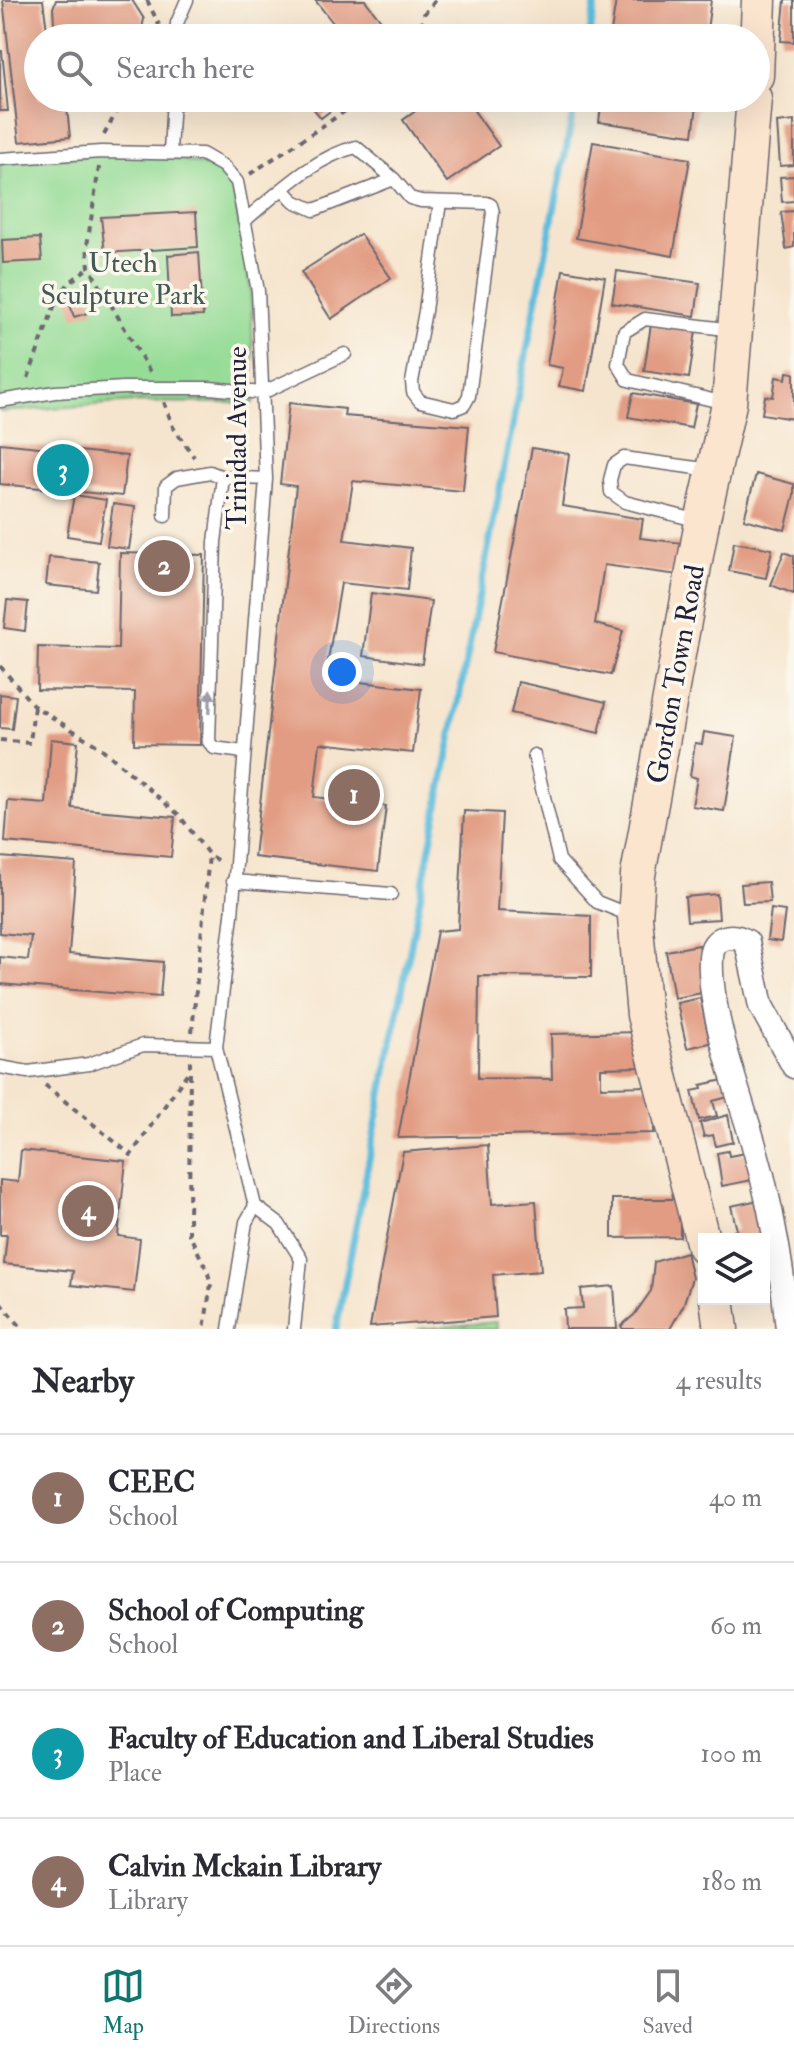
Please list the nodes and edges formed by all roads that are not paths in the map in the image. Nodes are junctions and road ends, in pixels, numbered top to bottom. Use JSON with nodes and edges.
{"nodes":[{"id":1,"x":187,"y":0,"type":"edge"},
{"id":2,"x":759,"y":0,"type":"edge"},
{"id":3,"x":177,"y":24,"type":"edge"},
{"id":4,"x":758,"y":24,"type":"edge"},
{"id":5,"x":172,"y":112,"type":"edge"},
{"id":6,"x":753,"y":112,"type":"edge"},
{"id":7,"x":170,"y":152,"type":"junction"},
{"id":8,"x":0,"y":159,"type":"edge"},
{"id":9,"x":394,"y":179,"type":"junction"},
{"id":10,"x":283,"y":189,"type":"junction"},
{"id":11,"x":440,"y":202,"type":"junction"},
{"id":12,"x":244,"y":221,"type":"junction"},
{"id":13,"x":735,"y":331,"type":"junction"},
{"id":14,"x":345,"y":354,"type":"dead end"},
{"id":15,"x":262,"y":393,"type":"junction"},
{"id":16,"x":0,"y":401,"type":"edge"},
{"id":17,"x":729,"y":404,"type":"junction"},
{"id":18,"x":714,"y":471,"type":"junction"},
{"id":19,"x":217,"y":474,"type":"junction"},
{"id":20,"x":266,"y":479,"type":"junction"},
{"id":21,"x":165,"y":516,"type":"dead end"},
{"id":22,"x":702,"y":522,"type":"junction"},
{"id":23,"x":243,"y":752,"type":"junction"},
{"id":24,"x":534,"y":755,"type":"dead end"},
{"id":25,"x":234,"y":876,"type":"junction"},
{"id":26,"x":391,"y":894,"type":"dead end"},
{"id":27,"x":635,"y":917,"type":"junction"},
{"id":28,"x":216,"y":1047,"type":"junction"},
{"id":29,"x":794,"y":1066,"type":"edge"},
{"id":30,"x":0,"y":1067,"type":"edge"},
{"id":31,"x":255,"y":1206,"type":"junction"},
{"id":32,"x":701,"y":1233,"type":"edge"},
{"id":33,"x":718,"y":1305,"type":"edge"},
{"id":34,"x":229,"y":1329,"type":"edge"},
{"id":35,"x":294,"y":1329,"type":"edge"},
{"id":36,"x":721,"y":1329,"type":"edge"},
{"id":37,"x":788,"y":1329,"type":"edge"}],
"edges":[{"from":1,"to":3,"type":"lane"},
{"from":2,"to":4,"type":"main road"},
{"from":5,"to":7,"type":"lane"},
{"from":6,"to":13,"type":"main road","name":"Gordon Town Road"},
{"from":7,"to":8,"type":"lane"},
{"from":7,"to":12,"type":"lane","name":"Trinidad Avenue"},
{"from":9,"to":10,"type":"lane"},
{"from":9,"to":10,"type":"lane"},
{"from":9,"to":11,"type":"lane"},
{"from":10,"to":12,"type":"lane"},
{"from":11,"to":11,"type":"lane"},
{"from":12,"to":15,"type":"lane","name":"Trinidad Avenue"},
{"from":13,"to":17,"type":"main road","name":"Gordon Town Road"},
{"from":13,"to":17,"type":"lane"},
{"from":14,"to":15,"type":"lane"},
{"from":15,"to":16,"type":"lane"},
{"from":15,"to":20,"type":"lane","name":"Trinidad Avenue"},
{"from":17,"to":18,"type":"main road","name":"Gordon Town Road"},
{"from":18,"to":22,"type":"main road","name":"Gordon Town Road"},
{"from":18,"to":22,"type":"lane"},
{"from":19,"to":20,"type":"lane"},
{"from":19,"to":21,"type":"lane"},
{"from":23,"to":19,"type":"lane","one_way":true},
{"from":20,"to":23,"type":"lane","name":"Trinidad Avenue"},
{"from":22,"to":27,"type":"main road","name":"Gordon Town Road"},
{"from":23,"to":25,"type":"lane","name":"Trinidad Avenue"},
{"from":24,"to":27,"type":"lane"},
{"from":25,"to":26,"type":"lane"},
{"from":25,"to":28,"type":"lane","name":"Trinidad Avenue"},
{"from":27,"to":32,"type":"main road","name":"Gordon Town Road"},
{"from":28,"to":30,"type":"lane"},
{"from":28,"to":31,"type":"lane"},
{"from":29,"to":37,"type":"street"},
{"from":31,"to":34,"type":"lane"},
{"from":31,"to":35,"type":"lane"},
{"from":33,"to":36,"type":"main road"}]}
